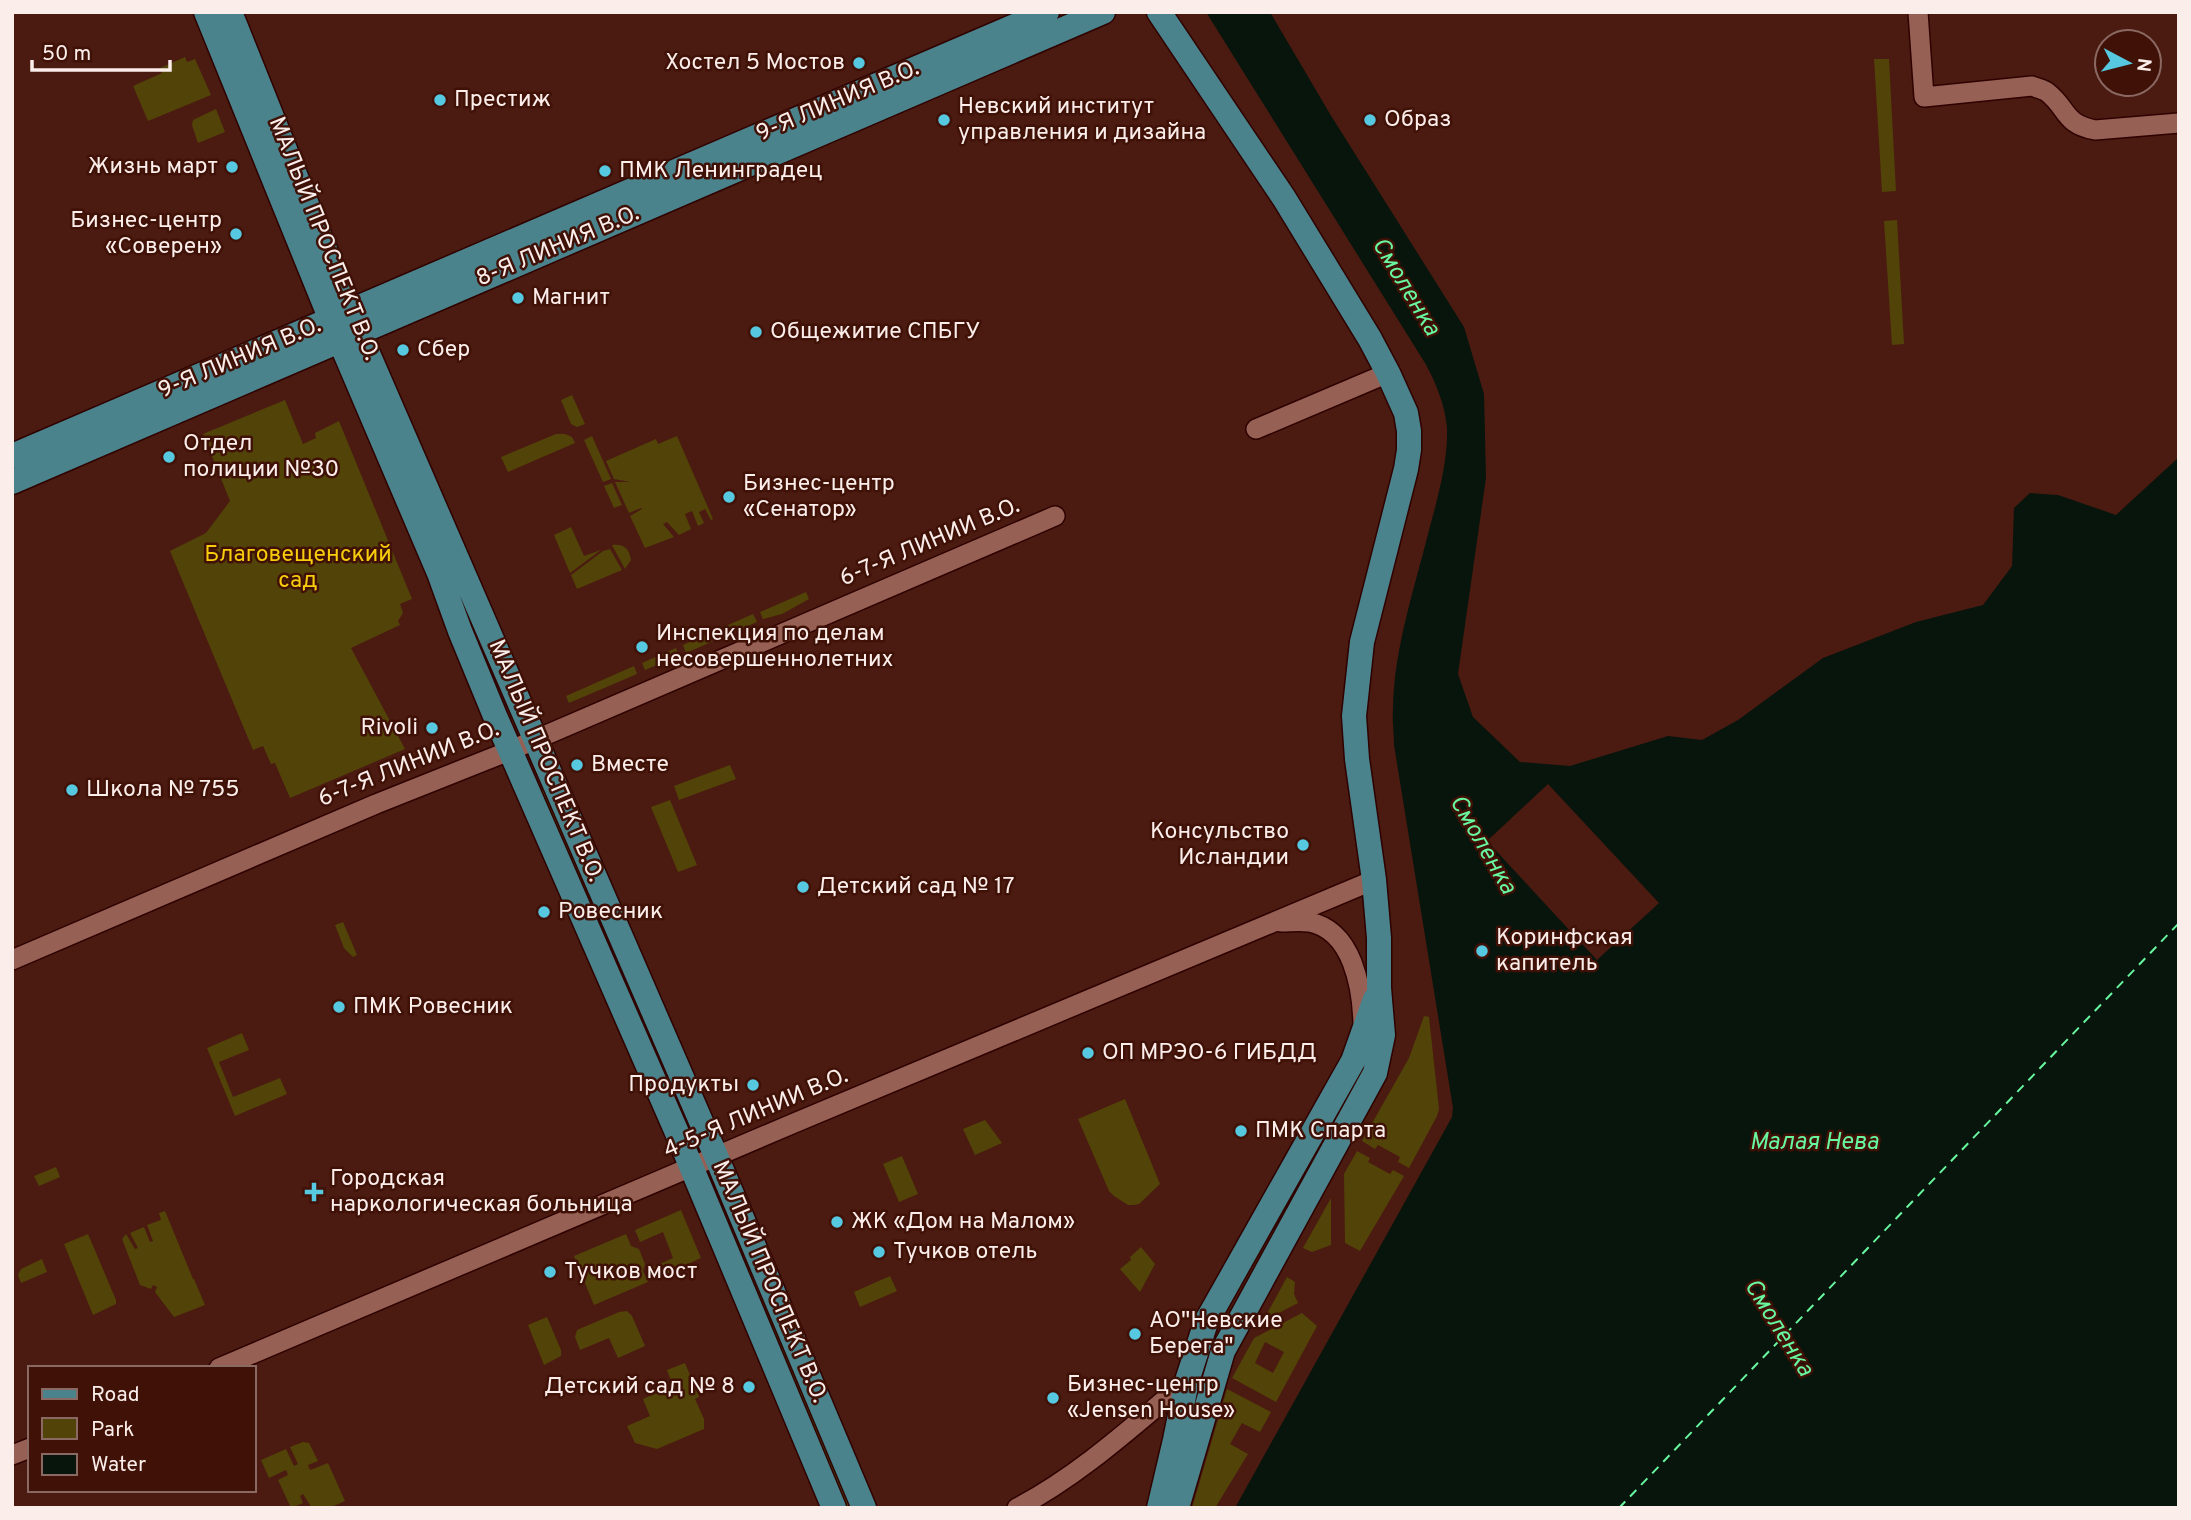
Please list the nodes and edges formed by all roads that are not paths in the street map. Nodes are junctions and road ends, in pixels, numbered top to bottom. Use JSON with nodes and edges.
{"nodes":[{"id":1,"x":206,"y":12,"type":"edge"},
{"id":2,"x":230,"y":12,"type":"edge"},
{"id":3,"x":1046,"y":12,"type":"edge"},
{"id":4,"x":1103,"y":12,"type":"edge"},
{"id":5,"x":1159,"y":12,"type":"edge"},
{"id":6,"x":1918,"y":12,"type":"edge"},
{"id":7,"x":2179,"y":123,"type":"edge"},
{"id":8,"x":345,"y":326,"type":"junction"},
{"id":9,"x":1388,"y":373,"type":"junction"},
{"id":10,"x":1256,"y":429,"type":"dead end"},
{"id":11,"x":12,"y":456,"type":"edge"},
{"id":12,"x":12,"y":482,"type":"edge"},
{"id":13,"x":1055,"y":516,"type":"dead end"},
{"id":14,"x":535,"y":739,"type":"junction"},
{"id":15,"x":509,"y":751,"type":"junction"},
{"id":16,"x":1374,"y":880,"type":"junction"},
{"id":17,"x":1273,"y":921,"type":"junction"},
{"id":18,"x":12,"y":960,"type":"edge"},
{"id":19,"x":1379,"y":988,"type":"junction"},
{"id":20,"x":1363,"y":1035,"type":"junction"},
{"id":21,"x":716,"y":1156,"type":"junction"},
{"id":22,"x":692,"y":1168,"type":"junction"},
{"id":23,"x":224,"y":1366,"type":"edge"},
{"id":24,"x":1187,"y":1381,"type":"junction"},
{"id":25,"x":1211,"y":1387,"type":"junction"},
{"id":26,"x":834,"y":1508,"type":"edge"},
{"id":27,"x":864,"y":1508,"type":"edge"},
{"id":28,"x":1017,"y":1508,"type":"edge"},
{"id":29,"x":1158,"y":1508,"type":"edge"},
{"id":30,"x":1177,"y":1508,"type":"edge"}],
"edges":[{"from":1,"to":8,"type":"main road","name":"МАЛЫЙ ПРОСПЕКТ В.О."},
{"from":2,"to":8,"type":"main road","name":"МАЛЫЙ ПРОСПЕКТ В.О."},
{"from":3,"to":8,"type":"main road","name":"9-Я ЛИНИЯ В.О."},
{"from":4,"to":8,"type":"main road","name":"8-Я ЛИНИЯ В.О."},
{"from":5,"to":9,"type":"main road"},
{"from":6,"to":7,"type":"street"},
{"from":8,"to":11,"type":"main road","name":"9-Я ЛИНИЯ В.О."},
{"from":8,"to":12,"type":"main road","name":"8-Я ЛИНИЯ В.О."},
{"from":8,"to":14,"type":"main road","name":"МАЛЫЙ ПРОСПЕКТ В.О."},
{"from":8,"to":15,"type":"main road","name":"МАЛЫЙ ПРОСПЕКТ В.О."},
{"from":9,"to":10,"type":"street"},
{"from":9,"to":16,"type":"main road"},
{"from":13,"to":14,"type":"street","name":"6-7-Я ЛИНИИ В.О."},
{"from":14,"to":15,"type":"street","name":"6-7-Я ЛИНИИ В.О."},
{"from":14,"to":21,"type":"main road","name":"МАЛЫЙ ПРОСПЕКТ В.О."},
{"from":15,"to":18,"type":"street","name":"6-7-Я ЛИНИИ В.О."},
{"from":15,"to":22,"type":"main road","name":"МАЛЫЙ ПРОСПЕКТ В.О."},
{"from":16,"to":17,"type":"street","name":"4-5-Я ЛИНИИ В.О."},
{"from":16,"to":19,"type":"main road"},
{"from":17,"to":20,"type":"street","name":"4-5-Я ЛИНИИ В.О."},
{"from":17,"to":21,"type":"street","name":"4-5-Я ЛИНИИ В.О."},
{"from":19,"to":20,"type":"main road"},
{"from":19,"to":25,"type":"main road"},
{"from":20,"to":24,"type":"main road"},
{"from":21,"to":22,"type":"street","name":"4-5-Я ЛИНИИ В.О."},
{"from":21,"to":27,"type":"main road","name":"МАЛЫЙ ПРОСПЕКТ В.О."},
{"from":22,"to":23,"type":"street","name":"4-5-Я ЛИНИИ В.О."},
{"from":22,"to":26,"type":"main road","name":"МАЛЫЙ ПРОСПЕКТ В.О."},
{"from":24,"to":25,"type":"street"},
{"from":24,"to":28,"type":"street"},
{"from":24,"to":29,"type":"main road"},
{"from":25,"to":30,"type":"main road"}]}
